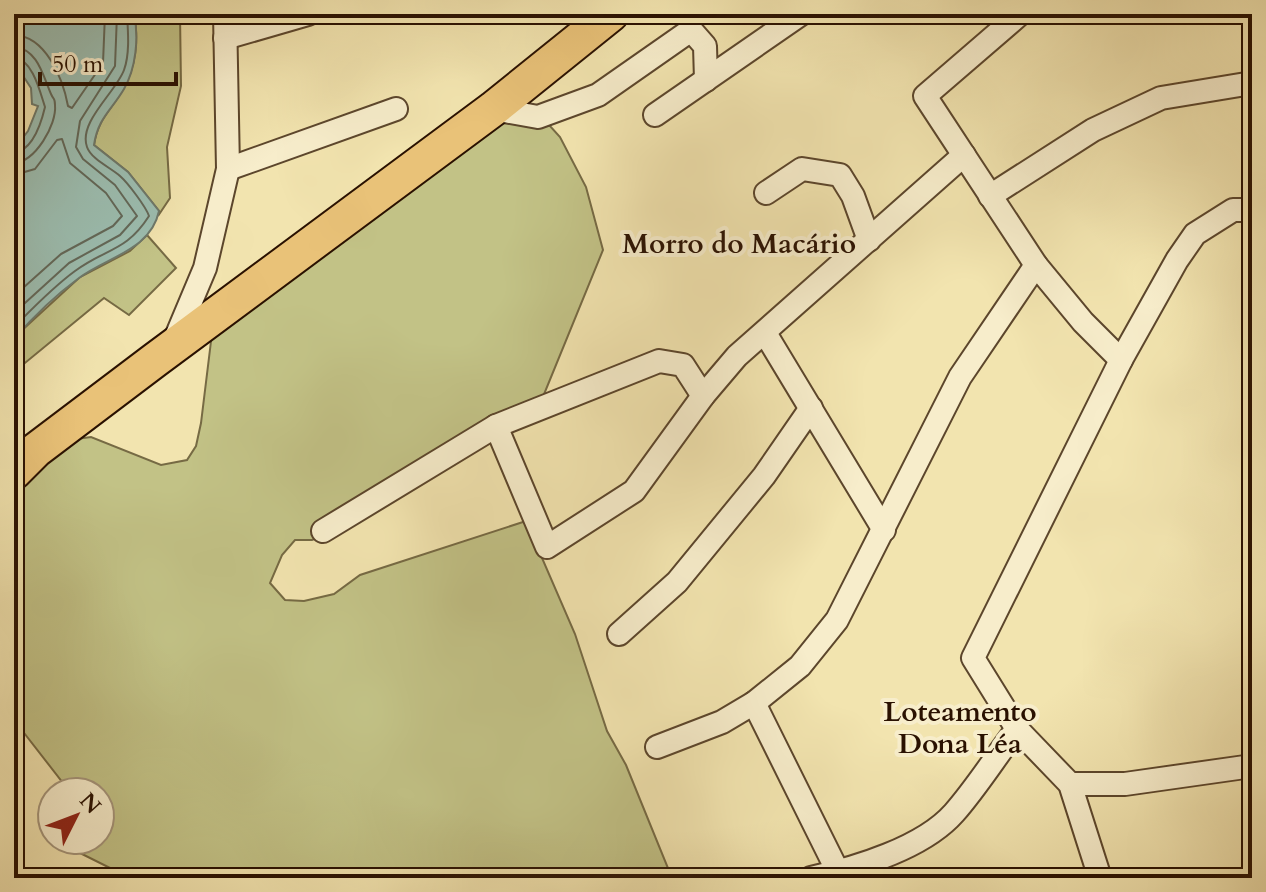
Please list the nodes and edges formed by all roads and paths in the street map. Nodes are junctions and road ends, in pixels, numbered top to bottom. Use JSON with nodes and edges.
{"nodes":[{"id":1,"x":225,"y":14,"type":"edge"},
{"id":2,"x":308,"y":14,"type":"edge"},
{"id":3,"x":611,"y":14,"type":"edge"},
{"id":4,"x":801,"y":14,"type":"edge"},
{"id":5,"x":1020,"y":14,"type":"edge"},
{"id":6,"x":225,"y":38,"type":"junction"},
{"id":7,"x":706,"y":80,"type":"junction"},
{"id":8,"x":1252,"y":83,"type":"edge"},
{"id":9,"x":396,"y":109,"type":"dead end"},
{"id":10,"x":493,"y":109,"type":"junction"},
{"id":11,"x":655,"y":115,"type":"dead end"},
{"id":12,"x":964,"y":155,"type":"junction"},
{"id":13,"x":228,"y":169,"type":"junction"},
{"id":14,"x":766,"y":193,"type":"dead end"},
{"id":15,"x":990,"y":196,"type":"junction"},
{"id":16,"x":1252,"y":210,"type":"edge"},
{"id":17,"x":869,"y":240,"type":"junction"},
{"id":18,"x":1036,"y":265,"type":"junction"},
{"id":19,"x":765,"y":333,"type":"junction"},
{"id":20,"x":171,"y":349,"type":"junction"},
{"id":21,"x":1121,"y":360,"type":"junction"},
{"id":22,"x":703,"y":396,"type":"junction"},
{"id":23,"x":811,"y":408,"type":"junction"},
{"id":24,"x":496,"y":426,"type":"junction"},
{"id":25,"x":14,"y":472,"type":"edge"},
{"id":26,"x":884,"y":530,"type":"junction"},
{"id":27,"x":323,"y":531,"type":"dead end"},
{"id":28,"x":619,"y":634,"type":"dead end"},
{"id":29,"x":754,"y":703,"type":"junction"},
{"id":30,"x":1017,"y":729,"type":"junction"},
{"id":31,"x":657,"y":747,"type":"dead end"},
{"id":32,"x":1252,"y":766,"type":"edge"},
{"id":33,"x":1070,"y":784,"type":"junction"},
{"id":34,"x":838,"y":872,"type":"junction"},
{"id":35,"x":811,"y":878,"type":"edge"},
{"id":36,"x":1100,"y":878,"type":"edge"}],
"edges":[{"from":1,"to":6,"type":"street"},
{"from":2,"to":6,"type":"street"},
{"from":3,"to":10,"type":"main road"},
{"from":4,"to":7,"type":"street"},
{"from":5,"to":12,"type":"street"},
{"from":6,"to":13,"type":"street"},
{"from":7,"to":10,"type":"street"},
{"from":7,"to":11,"type":"street"},
{"from":8,"to":15,"type":"street"},
{"from":9,"to":13,"type":"street"},
{"from":10,"to":20,"type":"main road"},
{"from":12,"to":15,"type":"street"},
{"from":12,"to":17,"type":"street"},
{"from":13,"to":20,"type":"street"},
{"from":14,"to":17,"type":"street"},
{"from":15,"to":18,"type":"street"},
{"from":16,"to":21,"type":"street"},
{"from":17,"to":19,"type":"street"},
{"from":18,"to":21,"type":"street"},
{"from":18,"to":26,"type":"street"},
{"from":19,"to":22,"type":"street"},
{"from":19,"to":23,"type":"street"},
{"from":20,"to":25,"type":"main road"},
{"from":21,"to":30,"type":"street"},
{"from":22,"to":24,"type":"street"},
{"from":22,"to":24,"type":"street"},
{"from":23,"to":26,"type":"street"},
{"from":23,"to":28,"type":"street"},
{"from":24,"to":27,"type":"street"},
{"from":26,"to":29,"type":"street"},
{"from":29,"to":31,"type":"street"},
{"from":29,"to":34,"type":"street"},
{"from":30,"to":33,"type":"street"},
{"from":30,"to":34,"type":"street"},
{"from":32,"to":33,"type":"street"},
{"from":33,"to":36,"type":"street"},
{"from":34,"to":35,"type":"street"}]}
